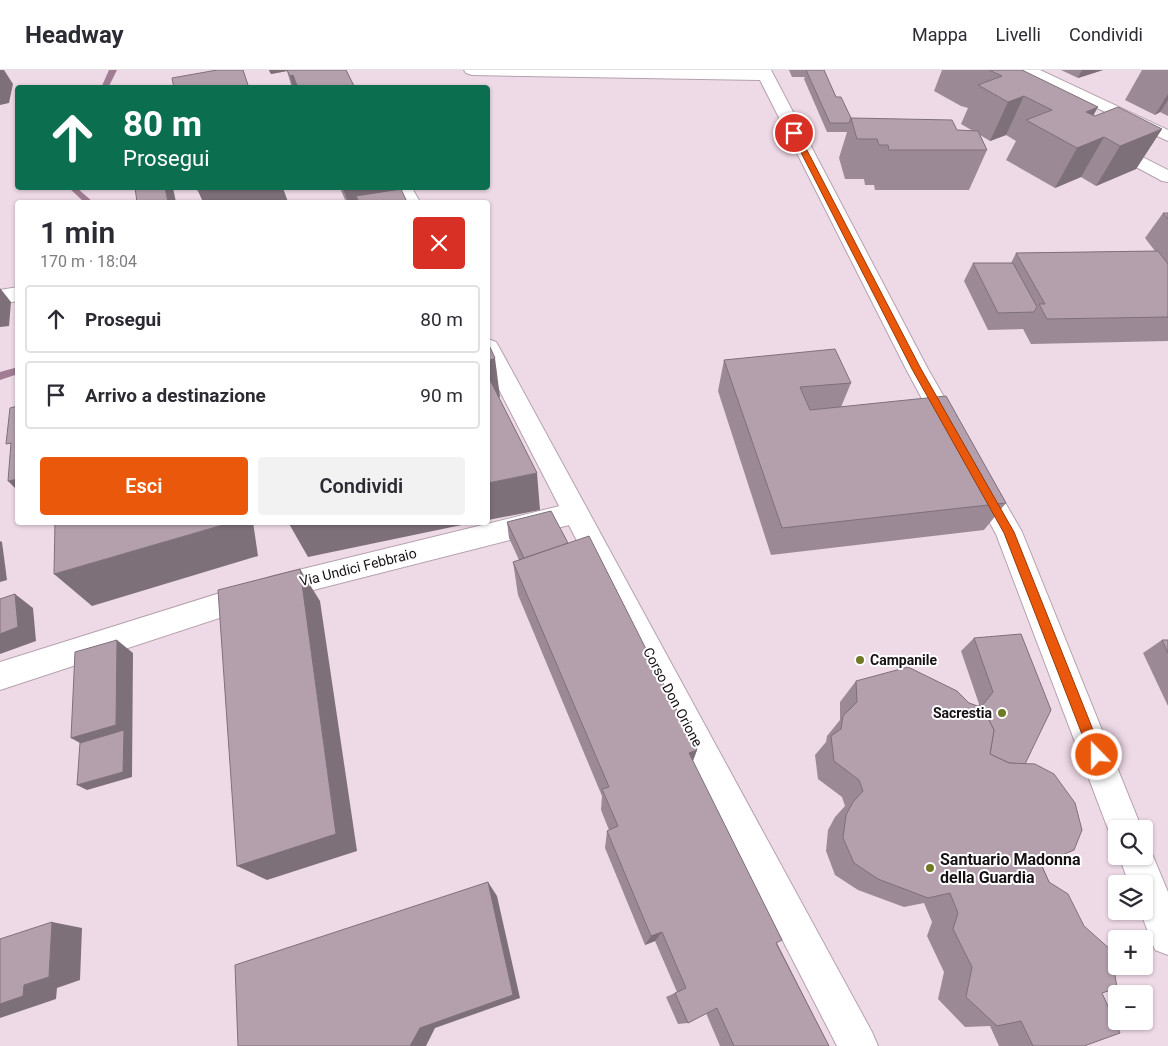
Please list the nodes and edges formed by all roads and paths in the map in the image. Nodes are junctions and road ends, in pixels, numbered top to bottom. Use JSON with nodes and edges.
{"nodes":[{"id":1,"x":472,"y":70,"type":"edge"},
{"id":2,"x":1027,"y":70,"type":"edge"},
{"id":3,"x":764,"y":73,"type":"edge"},
{"id":4,"x":1168,"y":136,"type":"edge"},
{"id":5,"x":1096,"y":138,"type":"edge"},
{"id":6,"x":1168,"y":177,"type":"edge"},
{"id":7,"x":15,"y":294,"type":"edge"},
{"id":8,"x":0,"y":297,"type":"edge"},
{"id":9,"x":490,"y":352,"type":"edge"},
{"id":10,"x":576,"y":513,"type":"junction"},
{"id":11,"x":0,"y":676,"type":"edge"},
{"id":12,"x":1122,"y":820,"type":"edge"},
{"id":13,"x":1140,"y":865,"type":"edge"},
{"id":14,"x":1168,"y":937,"type":"edge"},
{"id":15,"x":858,"y":1046,"type":"edge"}],
"edges":[{"from":1,"to":3,"type":"street"},
{"from":2,"to":4,"type":"street"},
{"from":3,"to":12,"type":"street"},
{"from":5,"to":6,"type":"street"},
{"from":7,"to":8,"type":"street"},
{"from":9,"to":10,"type":"street","name":"Corso Don Orione"},
{"from":10,"to":11,"type":"street","name":"Via Undici Febbraio"},
{"from":10,"to":15,"type":"street","name":"Corso Don Orione"},
{"from":13,"to":14,"type":"street"}]}
